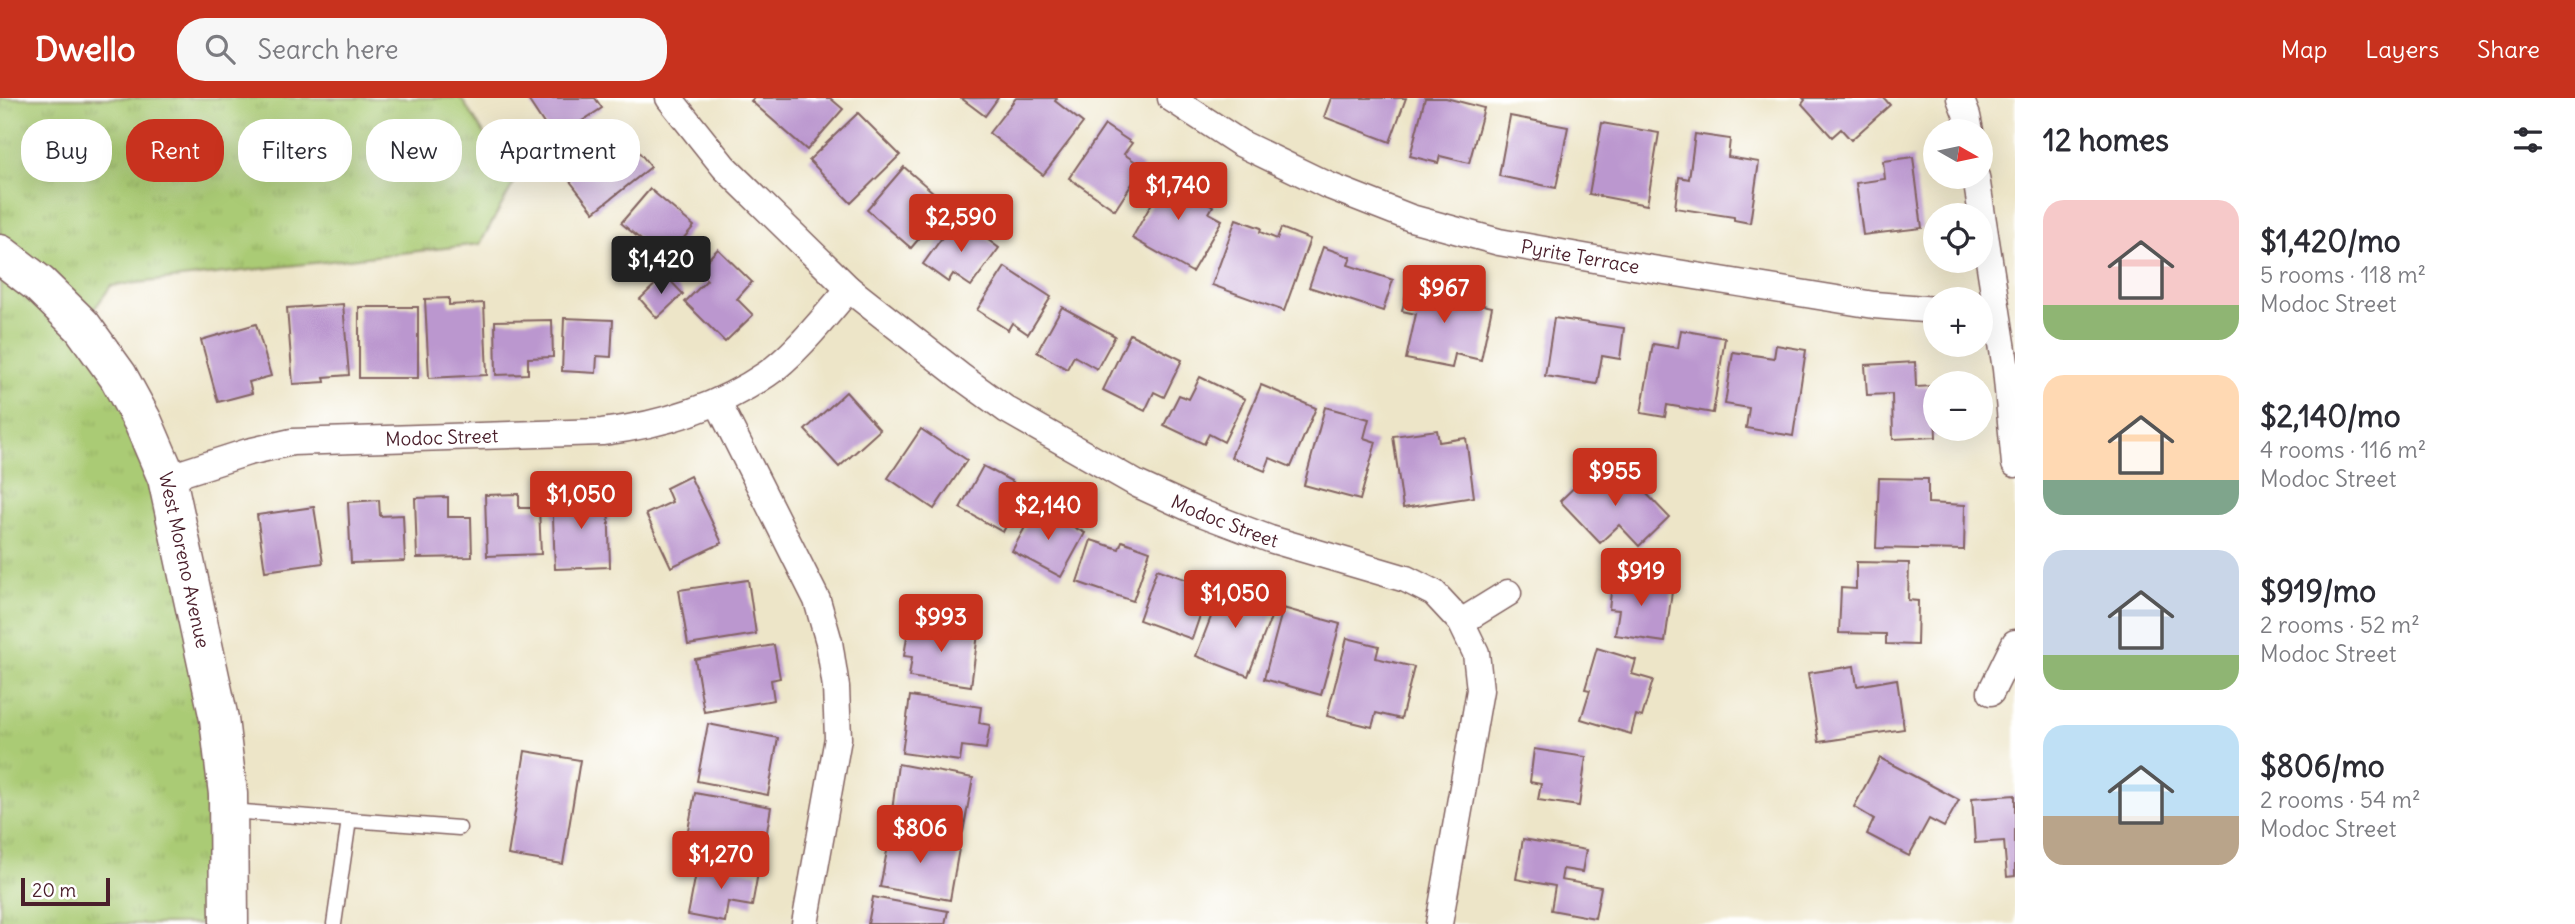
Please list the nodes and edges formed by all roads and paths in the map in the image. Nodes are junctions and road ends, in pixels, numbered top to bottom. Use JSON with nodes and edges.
{"nodes":[{"id":1,"x":669,"y":98,"type":"edge"},
{"id":2,"x":1171,"y":98,"type":"edge"},
{"id":3,"x":1960,"y":98,"type":"edge"},
{"id":4,"x":1968,"y":119,"type":"edge"},
{"id":5,"x":1977,"y":189,"type":"edge"},
{"id":6,"x":0,"y":254,"type":"edge"},
{"id":7,"x":1986,"y":287,"type":"edge"},
{"id":8,"x":849,"y":289,"type":"junction"},
{"id":9,"x":1923,"y":309,"type":"edge"},
{"id":10,"x":1993,"y":324,"type":"edge"},
{"id":11,"x":718,"y":403,"type":"junction"},
{"id":12,"x":2015,"y":464,"type":"edge"},
{"id":13,"x":167,"y":478,"type":"junction"},
{"id":14,"x":1508,"y":593,"type":"dead end"},
{"id":15,"x":1461,"y":622,"type":"junction"},
{"id":16,"x":2015,"y":643,"type":"edge"},
{"id":17,"x":1991,"y":692,"type":"dead end"},
{"id":18,"x":228,"y":811,"type":"junction"},
{"id":19,"x":349,"y":820,"type":"junction"},
{"id":20,"x":459,"y":828,"type":"dead end"},
{"id":21,"x":229,"y":924,"type":"edge"},
{"id":22,"x":334,"y":924,"type":"edge"},
{"id":23,"x":805,"y":924,"type":"edge"},
{"id":24,"x":1439,"y":924,"type":"edge"}],
"edges":[{"from":1,"to":8,"type":"street","name":"Modoc Street"},
{"from":2,"to":9,"type":"street","name":"Pyrite Terrace"},
{"from":3,"to":4,"type":"street"},
{"from":5,"to":7,"type":"street"},
{"from":6,"to":13,"type":"street","name":"West Moreno Avenue"},
{"from":8,"to":11,"type":"street","name":"Modoc Street"},
{"from":8,"to":15,"type":"street","name":"Modoc Street"},
{"from":10,"to":12,"type":"street"},
{"from":11,"to":13,"type":"street","name":"Modoc Street"},
{"from":11,"to":23,"type":"street"},
{"from":13,"to":18,"type":"street","name":"West Moreno Avenue"},
{"from":14,"to":15,"type":"street"},
{"from":15,"to":24,"type":"street","name":"Modoc Street"},
{"from":16,"to":17,"type":"street"},
{"from":18,"to":19,"type":"lane"},
{"from":18,"to":21,"type":"street","name":"West Moreno Avenue"},
{"from":19,"to":20,"type":"lane"},
{"from":19,"to":22,"type":"lane"}]}
